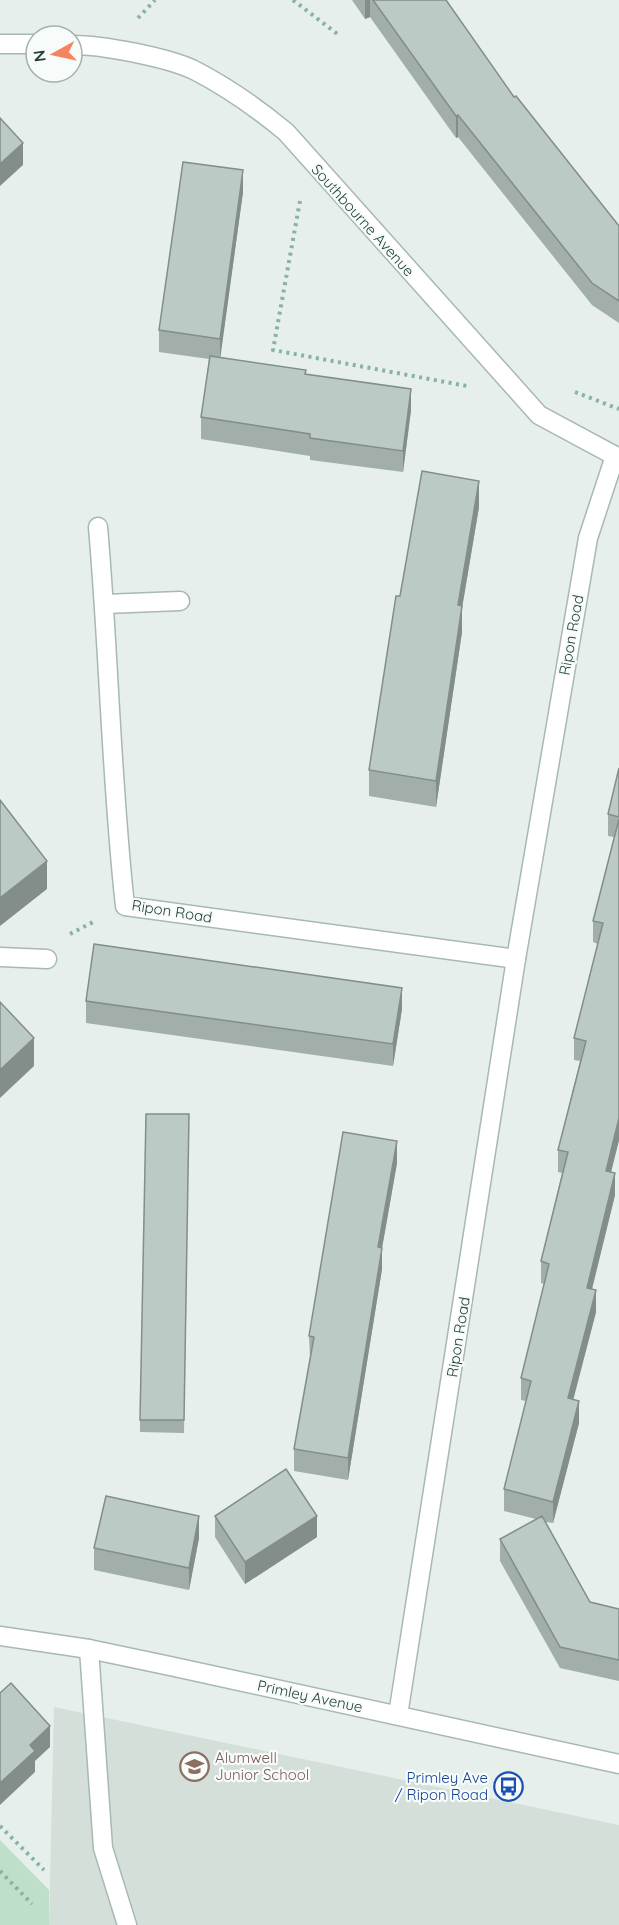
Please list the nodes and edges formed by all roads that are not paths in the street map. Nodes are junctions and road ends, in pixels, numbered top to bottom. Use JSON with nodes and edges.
{"nodes":[{"id":1,"x":0,"y":44,"type":"edge"},
{"id":2,"x":24,"y":44,"type":"edge"},
{"id":3,"x":84,"y":45,"type":"edge"},
{"id":4,"x":617,"y":457,"type":"edge"},
{"id":5,"x":98,"y":527,"type":"dead end"},
{"id":6,"x":180,"y":601,"type":"dead end"},
{"id":7,"x":105,"y":604,"type":"junction"},
{"id":8,"x":0,"y":957,"type":"edge"},
{"id":9,"x":47,"y":958,"type":"road end"},
{"id":10,"x":516,"y":959,"type":"junction"},
{"id":11,"x":0,"y":1636,"type":"edge"},
{"id":12,"x":88,"y":1649,"type":"junction"},
{"id":13,"x":398,"y":1715,"type":"junction"},
{"id":14,"x":619,"y":1764,"type":"edge"},
{"id":15,"x":127,"y":1925,"type":"edge"}],
"edges":[{"from":1,"to":2,"type":"street"},
{"from":3,"to":4,"type":"street","name":"Southbourne Avenue"},
{"from":4,"to":10,"type":"street","name":"Ripon Road"},
{"from":5,"to":7,"type":"street","name":"Ripon Road"},
{"from":6,"to":7,"type":"street"},
{"from":7,"to":10,"type":"street","name":"Ripon Road"},
{"from":8,"to":9,"type":"street"},
{"from":10,"to":13,"type":"street","name":"Ripon Road"},
{"from":11,"to":12,"type":"street","name":"Primley Avenue"},
{"from":12,"to":13,"type":"street","name":"Primley Avenue"},
{"from":12,"to":15,"type":"street"},
{"from":13,"to":14,"type":"street","name":"Primley Avenue"}]}
